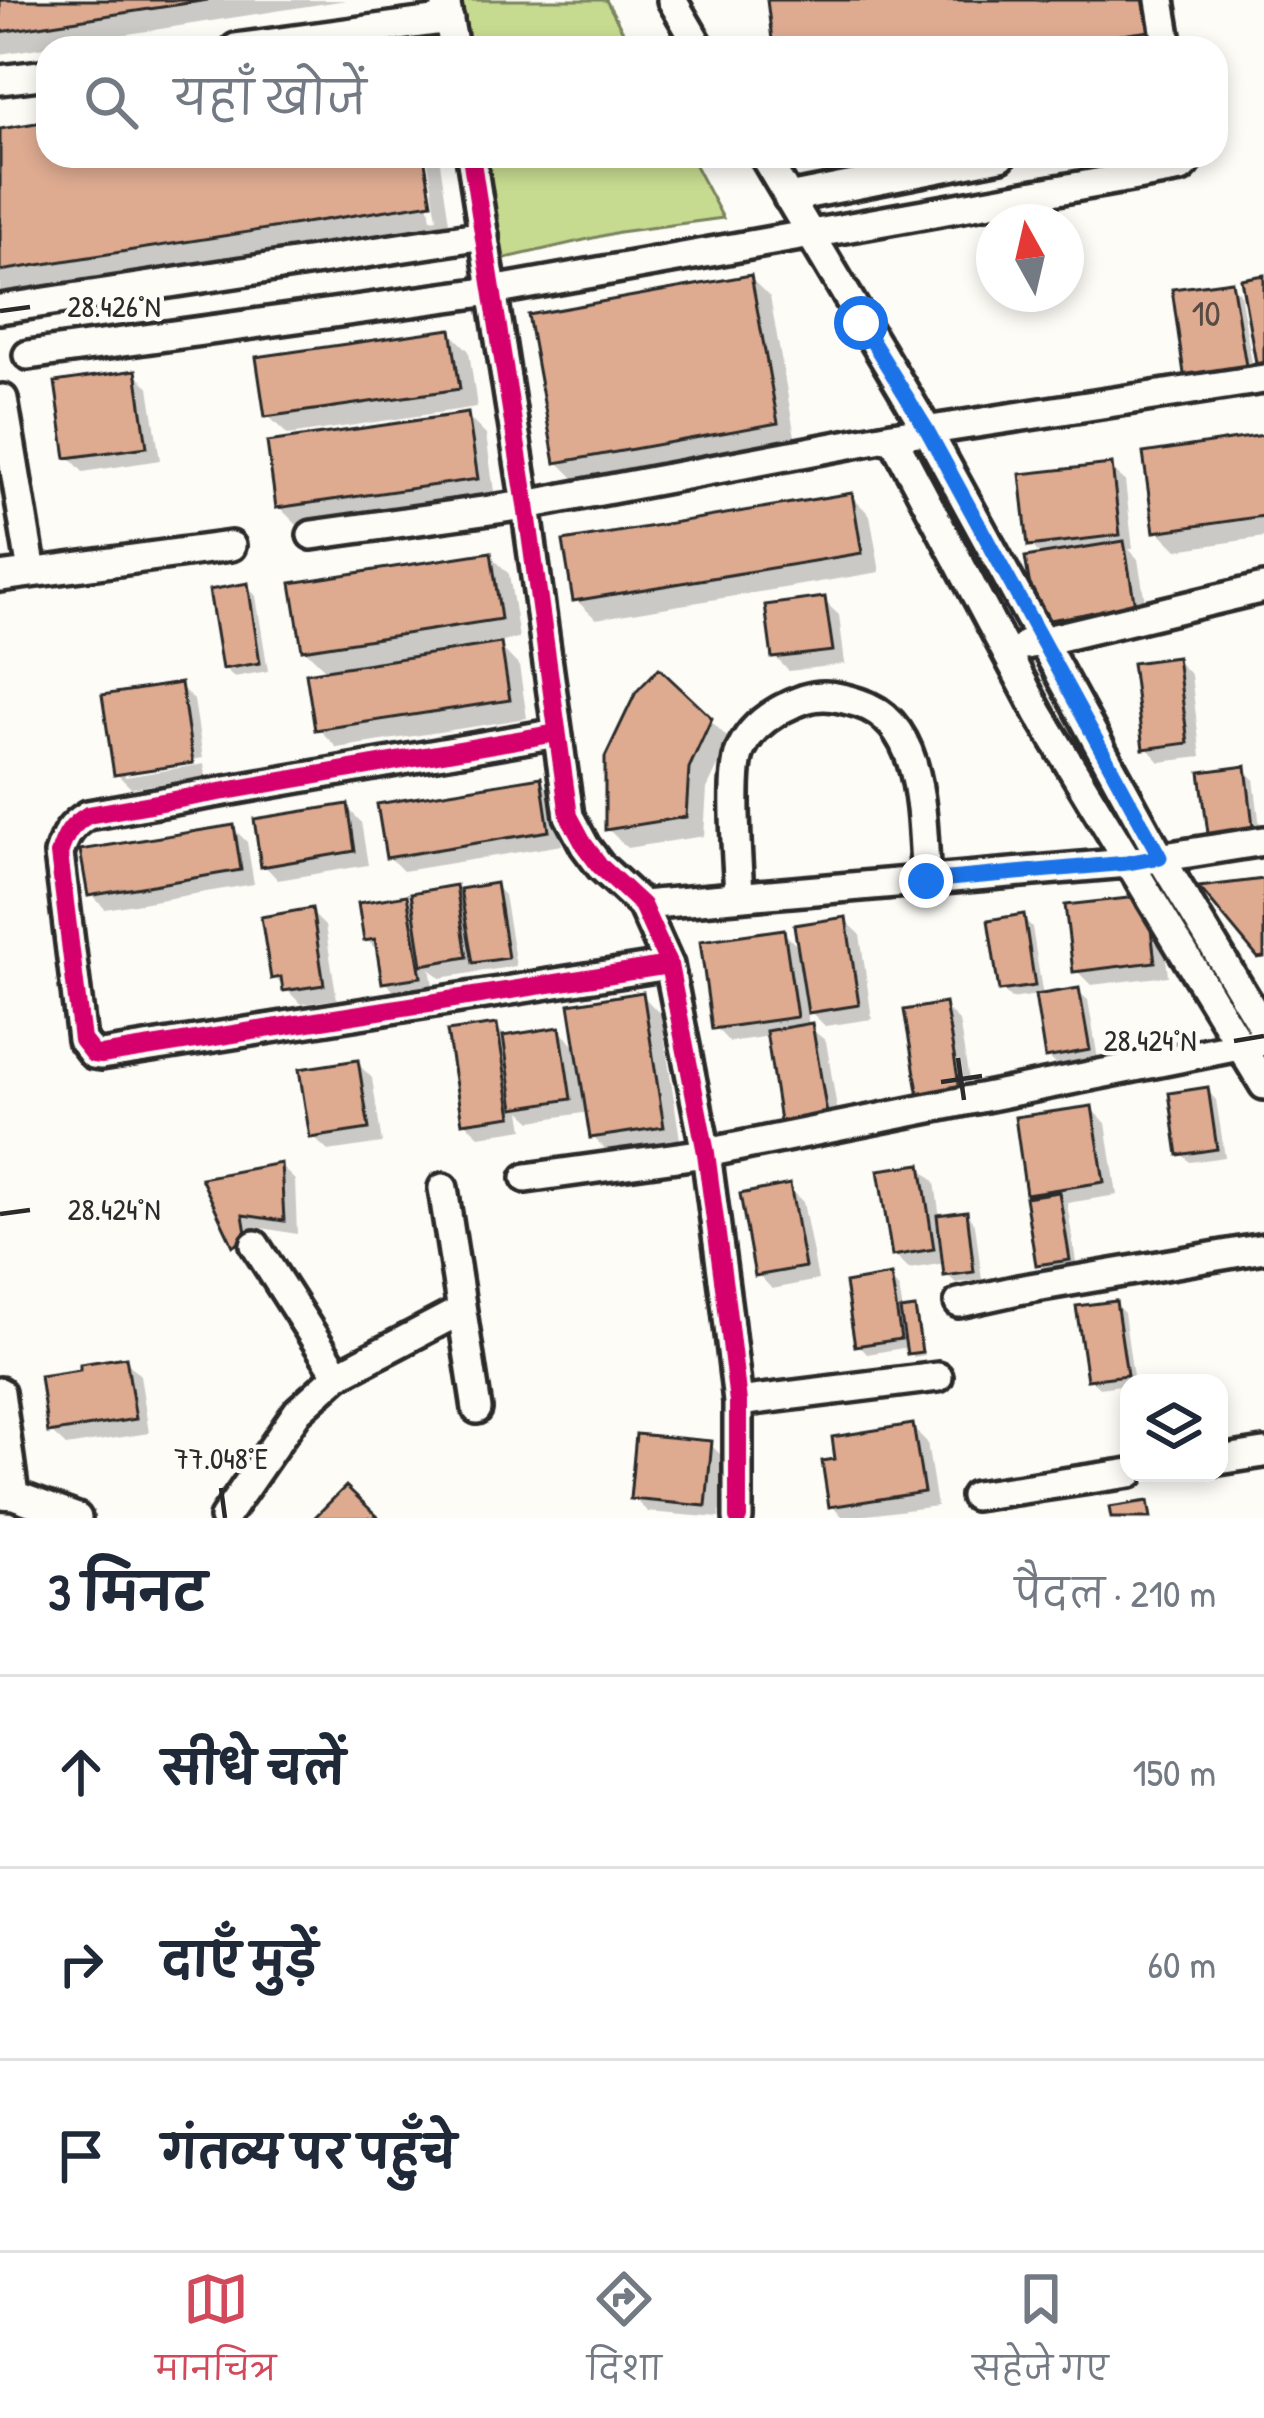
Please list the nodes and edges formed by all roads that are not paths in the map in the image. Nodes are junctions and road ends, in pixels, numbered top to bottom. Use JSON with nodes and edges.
{"nodes":[{"id":1,"x":672,"y":0,"type":"edge"},
{"id":2,"x":1160,"y":0,"type":"edge"},
{"id":3,"x":447,"y":10,"type":"edge"},
{"id":4,"x":303,"y":36,"type":"edge"},
{"id":5,"x":693,"y":36,"type":"edge"},
{"id":6,"x":1166,"y":36,"type":"edge"},
{"id":7,"x":36,"y":76,"type":"edge"},
{"id":8,"x":0,"y":80,"type":"edge"},
{"id":9,"x":473,"y":168,"type":"edge"},
{"id":10,"x":771,"y":168,"type":"edge"},
{"id":11,"x":940,"y":168,"type":"edge"},
{"id":12,"x":1180,"y":168,"type":"edge"},
{"id":13,"x":788,"y":198,"type":"junction"},
{"id":14,"x":810,"y":235,"type":"junction"},
{"id":15,"x":484,"y":236,"type":"junction"},
{"id":16,"x":218,"y":277,"type":"junction"},
{"id":17,"x":492,"y":291,"type":"junction"},
{"id":18,"x":0,"y":309,"type":"edge"},
{"id":19,"x":228,"y":327,"type":"junction"},
{"id":20,"x":28,"y":355,"type":"dead end"},
{"id":21,"x":1264,"y":379,"type":"edge"},
{"id":22,"x":3,"y":399,"type":"dead end"},
{"id":23,"x":927,"y":430,"type":"junction"},
{"id":24,"x":892,"y":436,"type":"junction"},
{"id":25,"x":6,"y":454,"type":"edge"},
{"id":26,"x":526,"y":505,"type":"junction"},
{"id":27,"x":312,"y":535,"type":"dead end"},
{"id":28,"x":231,"y":546,"type":"dead end"},
{"id":29,"x":32,"y":572,"type":"junction"},
{"id":30,"x":0,"y":578,"type":"edge"},
{"id":31,"x":1264,"y":588,"type":"edge"},
{"id":32,"x":1040,"y":642,"type":"junction"},
{"id":33,"x":1004,"y":650,"type":"junction"},
{"id":34,"x":557,"y":733,"type":"junction"},
{"id":35,"x":1264,"y":841,"type":"edge"},
{"id":36,"x":1160,"y":857,"type":"junction"},
{"id":37,"x":1127,"y":863,"type":"junction"},
{"id":38,"x":926,"y":881,"type":"junction"},
{"id":39,"x":739,"y":896,"type":"junction"},
{"id":40,"x":642,"y":905,"type":"junction"},
{"id":41,"x":669,"y":965,"type":"junction"},
{"id":42,"x":1256,"y":1038,"type":"edge"},
{"id":43,"x":1264,"y":1085,"type":"edge"},
{"id":44,"x":706,"y":1153,"type":"junction"},
{"id":45,"x":526,"y":1178,"type":"dead end"},
{"id":46,"x":443,"y":1188,"type":"dead end"},
{"id":47,"x":255,"y":1246,"type":"dead end"},
{"id":48,"x":1264,"y":1248,"type":"edge"},
{"id":49,"x":958,"y":1303,"type":"dead end"},
{"id":50,"x":460,"y":1311,"type":"junction"},
{"id":51,"x":338,"y":1375,"type":"junction"},
{"id":52,"x":938,"y":1376,"type":"dead end"},
{"id":53,"x":0,"y":1391,"type":"edge"},
{"id":54,"x":738,"y":1402,"type":"junction"},
{"id":55,"x":476,"y":1409,"type":"dead end"},
{"id":56,"x":1264,"y":1453,"type":"edge"},
{"id":57,"x":1228,"y":1459,"type":"edge"},
{"id":58,"x":1120,"y":1474,"type":"edge"},
{"id":59,"x":7,"y":1494,"type":"edge"},
{"id":60,"x":975,"y":1496,"type":"dead end"},
{"id":61,"x":76,"y":1518,"type":"edge"},
{"id":62,"x":224,"y":1518,"type":"edge"},
{"id":63,"x":738,"y":1518,"type":"edge"}],
"edges":[{"from":1,"to":5,"type":"street"},
{"from":2,"to":6,"type":"street"},
{"from":3,"to":4,"type":"street"},
{"from":7,"to":8,"type":"street"},
{"from":9,"to":15,"type":"street"},
{"from":10,"to":13,"type":"street"},
{"from":11,"to":13,"type":"street"},
{"from":12,"to":14,"type":"street"},
{"from":13,"to":14,"type":"street"},
{"from":14,"to":17,"type":"street"},
{"from":14,"to":23,"type":"street"},
{"from":15,"to":16,"type":"street"},
{"from":15,"to":17,"type":"street"},
{"from":16,"to":18,"type":"street"},
{"from":16,"to":19,"type":"street"},
{"from":17,"to":19,"type":"street"},
{"from":17,"to":26,"type":"street"},
{"from":19,"to":20,"type":"street"},
{"from":21,"to":23,"type":"street"},
{"from":22,"to":25,"type":"street"},
{"from":23,"to":24,"type":"street"},
{"from":23,"to":32,"type":"street"},
{"from":24,"to":26,"type":"street"},
{"from":24,"to":33,"type":"street"},
{"from":25,"to":29,"type":"street"},
{"from":26,"to":27,"type":"street"},
{"from":26,"to":34,"type":"street"},
{"from":28,"to":29,"type":"street"},
{"from":29,"to":30,"type":"street"},
{"from":31,"to":32,"type":"street"},
{"from":32,"to":33,"type":"street"},
{"from":32,"to":36,"type":"street"},
{"from":33,"to":37,"type":"street"},
{"from":34,"to":40,"type":"street"},
{"from":34,"to":41,"type":"street"},
{"from":35,"to":36,"type":"street"},
{"from":36,"to":37,"type":"street"},
{"from":36,"to":42,"type":"street"},
{"from":37,"to":38,"type":"street"},
{"from":37,"to":42,"type":"street"},
{"from":38,"to":39,"type":"street"},
{"from":38,"to":39,"type":"street"},
{"from":39,"to":40,"type":"street"},
{"from":40,"to":41,"type":"street"},
{"from":41,"to":44,"type":"street"},
{"from":42,"to":43,"type":"street"},
{"from":42,"to":44,"type":"street"},
{"from":44,"to":45,"type":"street"},
{"from":44,"to":54,"type":"street"},
{"from":46,"to":50,"type":"street"},
{"from":47,"to":51,"type":"street"},
{"from":48,"to":49,"type":"street"},
{"from":50,"to":51,"type":"street"},
{"from":50,"to":55,"type":"street"},
{"from":51,"to":62,"type":"street"},
{"from":52,"to":54,"type":"street"},
{"from":53,"to":59,"type":"street"},
{"from":54,"to":63,"type":"street"},
{"from":56,"to":57,"type":"street"},
{"from":58,"to":60,"type":"street"},
{"from":59,"to":61,"type":"street"}]}
